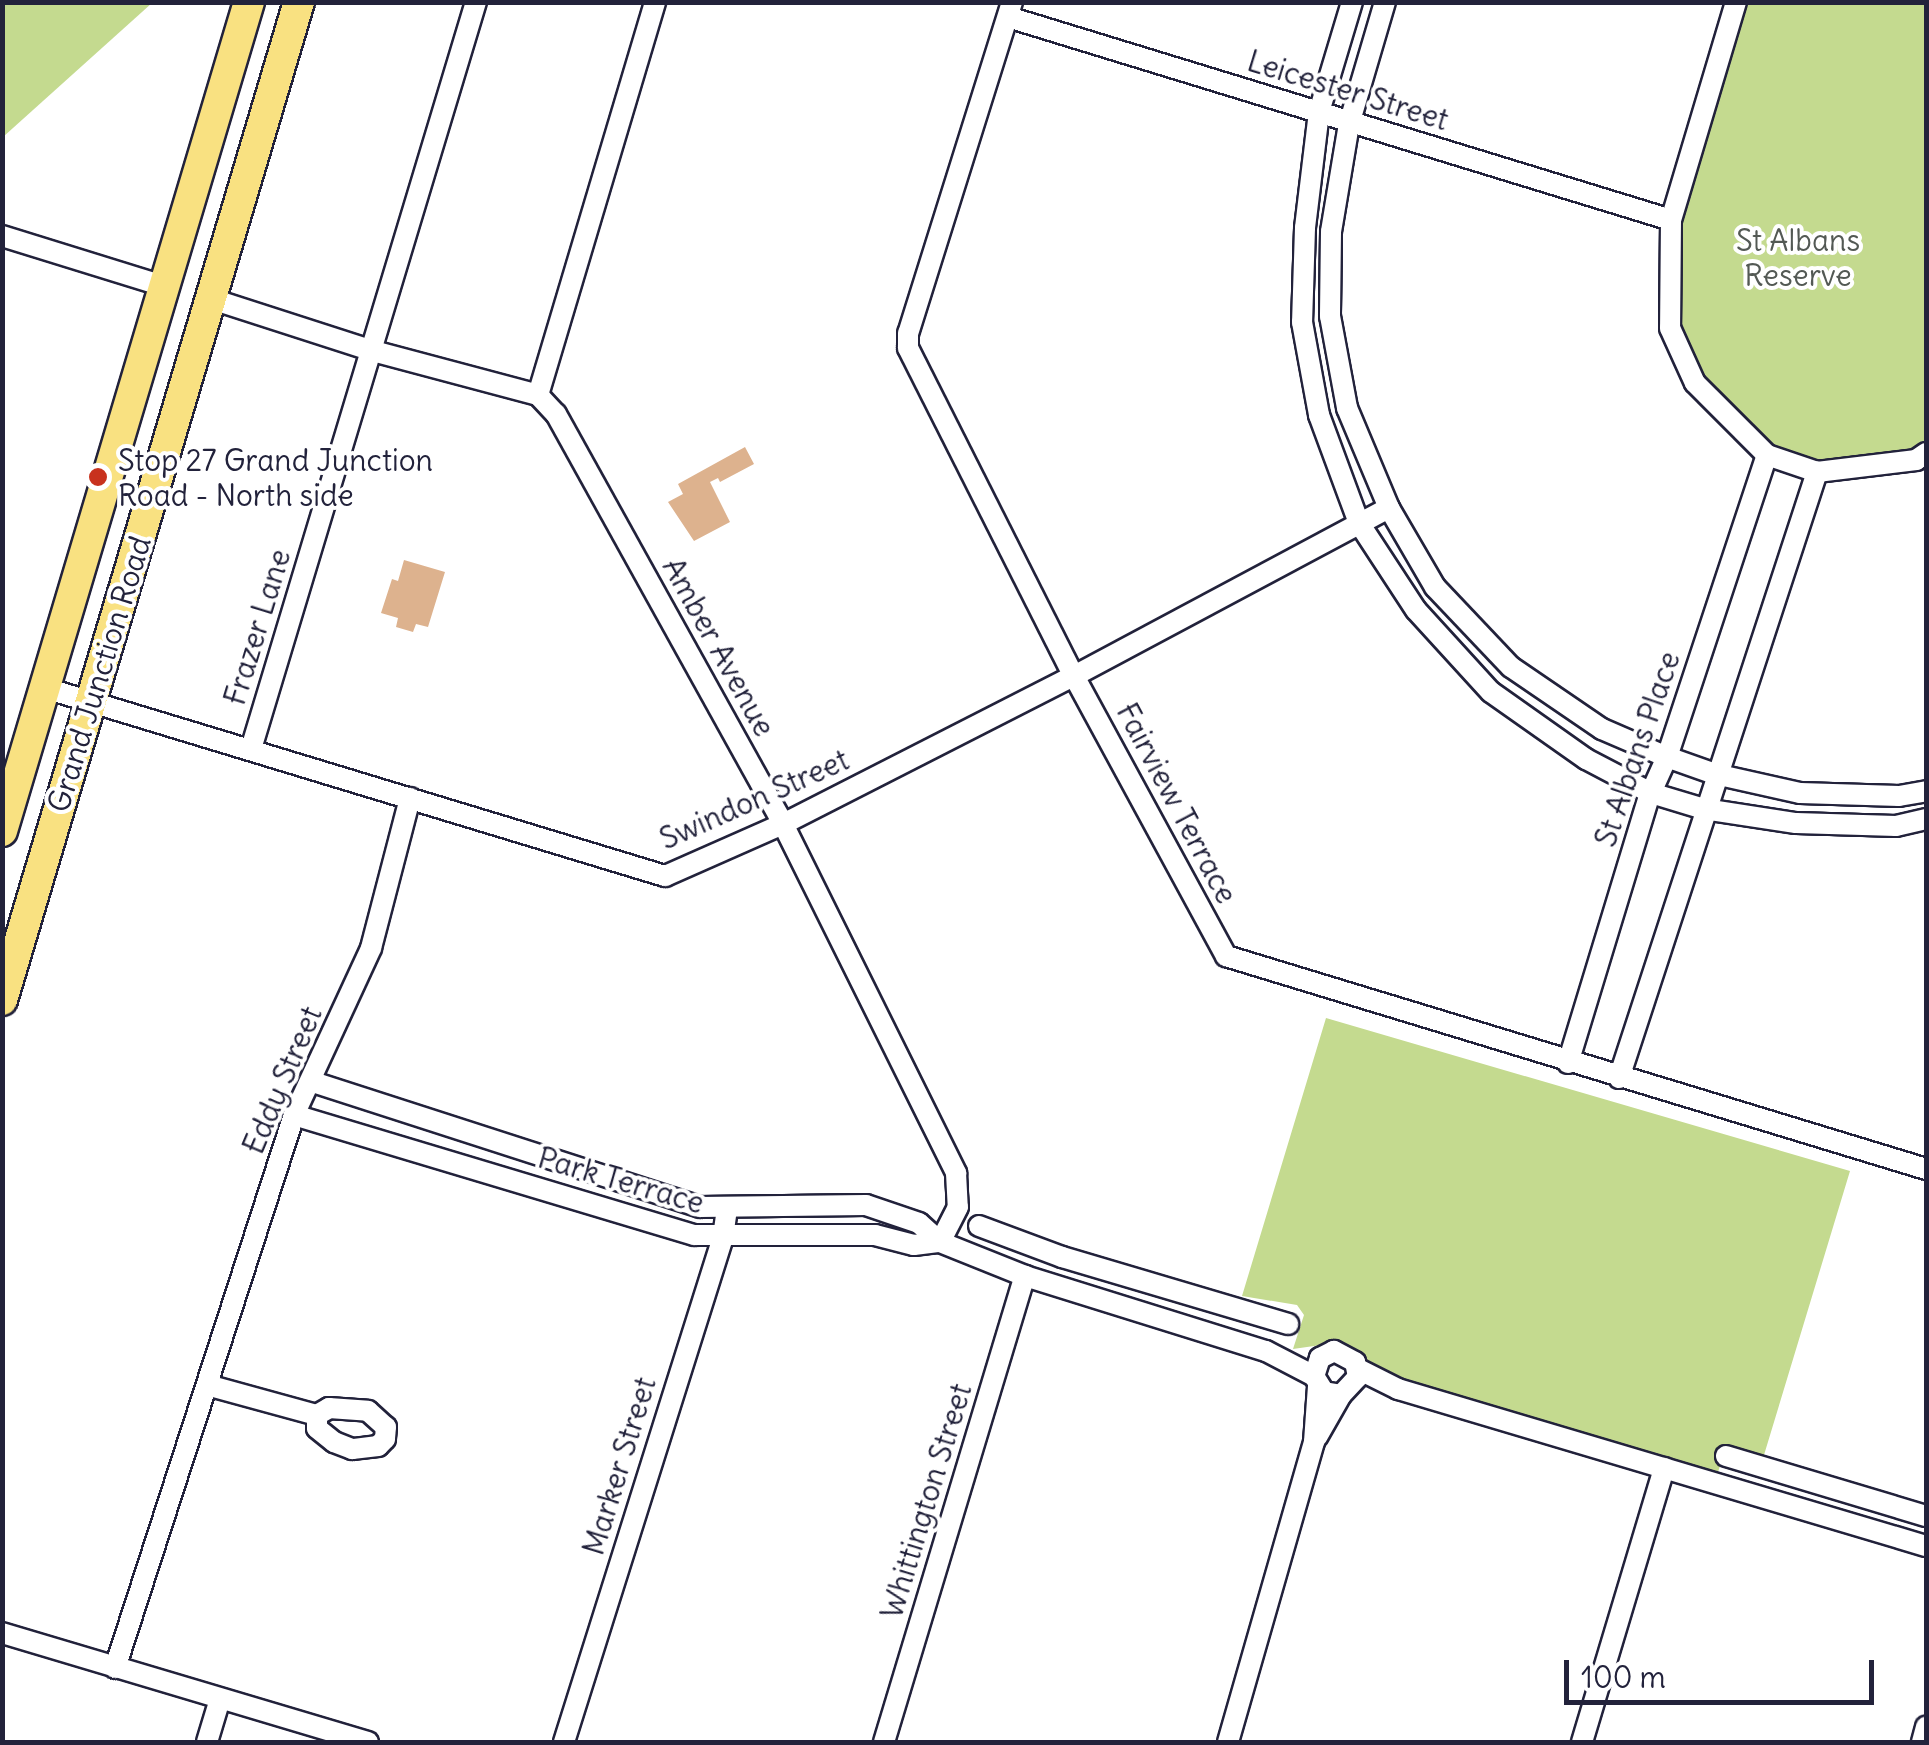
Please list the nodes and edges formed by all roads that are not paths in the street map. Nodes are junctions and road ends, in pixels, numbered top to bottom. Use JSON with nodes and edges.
{"nodes":[{"id":1,"x":249,"y":2,"type":"edge"},
{"id":2,"x":299,"y":2,"type":"edge"},
{"id":3,"x":476,"y":2,"type":"edge"},
{"id":4,"x":655,"y":2,"type":"edge"},
{"id":5,"x":1352,"y":2,"type":"edge"},
{"id":6,"x":1386,"y":2,"type":"edge"},
{"id":7,"x":1736,"y":2,"type":"edge"},
{"id":8,"x":1010,"y":10,"type":"edge"},
{"id":9,"x":1319,"y":112,"type":"junction"},
{"id":10,"x":1350,"y":124,"type":"junction"},
{"id":11,"x":1670,"y":220,"type":"junction"},
{"id":12,"x":2,"y":236,"type":"edge"},
{"id":13,"x":164,"y":286,"type":"junction"},
{"id":14,"x":212,"y":300,"type":"junction"},
{"id":15,"x":373,"y":351,"type":"junction"},
{"id":16,"x":538,"y":396,"type":"junction"},
{"id":17,"x":1926,"y":453,"type":"edge"},
{"id":18,"x":1767,"y":456,"type":"junction"},
{"id":19,"x":1817,"y":472,"type":"junction"},
{"id":20,"x":1389,"y":508,"type":"junction"},
{"id":21,"x":1359,"y":523,"type":"junction"},
{"id":22,"x":1074,"y":676,"type":"junction"},
{"id":23,"x":45,"y":688,"type":"junction"},
{"id":24,"x":90,"y":701,"type":"junction"},
{"id":25,"x":252,"y":750,"type":"junction"},
{"id":26,"x":1668,"y":757,"type":"junction"},
{"id":27,"x":1715,"y":774,"type":"junction"},
{"id":28,"x":1926,"y":790,"type":"edge"},
{"id":29,"x":1651,"y":793,"type":"junction"},
{"id":30,"x":410,"y":798,"type":"junction"},
{"id":31,"x":1704,"y":809,"type":"junction"},
{"id":32,"x":1926,"y":820,"type":"edge"},
{"id":33,"x":783,"y":824,"type":"junction"},
{"id":34,"x":2,"y":831,"type":"edge"},
{"id":35,"x":2,"y":1000,"type":"edge"},
{"id":36,"x":1568,"y":1063,"type":"junction"},
{"id":37,"x":1619,"y":1078,"type":"junction"},
{"id":38,"x":311,"y":1082,"type":"junction"},
{"id":39,"x":294,"y":1115,"type":"junction"},
{"id":40,"x":1926,"y":1168,"type":"edge"},
{"id":41,"x":727,"y":1208,"type":"junction"},
{"id":42,"x":979,"y":1226,"type":"dead end"},
{"id":43,"x":724,"y":1237,"type":"junction"},
{"id":44,"x":940,"y":1242,"type":"junction"},
{"id":45,"x":1025,"y":1276,"type":"junction"},
{"id":46,"x":1154,"y":1283,"type":"junction"},
{"id":47,"x":1144,"y":1313,"type":"junction"},
{"id":48,"x":1288,"y":1324,"type":"dead end"},
{"id":49,"x":1317,"y":1373,"type":"junction"},
{"id":50,"x":1351,"y":1383,"type":"junction"},
{"id":51,"x":207,"y":1384,"type":"junction"},
{"id":52,"x":317,"y":1415,"type":"dead end"},
{"id":53,"x":1314,"y":1442,"type":"junction"},
{"id":54,"x":1726,"y":1456,"type":"dead end"},
{"id":55,"x":1664,"y":1468,"type":"junction"},
{"id":56,"x":1789,"y":1475,"type":"junction"},
{"id":57,"x":1780,"y":1503,"type":"junction"},
{"id":58,"x":1926,"y":1516,"type":"edge"},
{"id":59,"x":1924,"y":1547,"type":"edge"},
{"id":60,"x":2,"y":1633,"type":"edge"},
{"id":61,"x":115,"y":1668,"type":"junction"},
{"id":62,"x":220,"y":1699,"type":"junction"},
{"id":63,"x":1926,"y":1728,"type":"edge"},
{"id":64,"x":207,"y":1742,"type":"edge"},
{"id":65,"x":368,"y":1742,"type":"edge"},
{"id":66,"x":564,"y":1742,"type":"edge"},
{"id":67,"x":884,"y":1742,"type":"edge"},
{"id":68,"x":1228,"y":1742,"type":"edge"},
{"id":69,"x":1582,"y":1742,"type":"edge"},
{"id":70,"x":1922,"y":1742,"type":"edge"}],
"edges":[{"from":1,"to":13,"type":"highway","name":"Grand Junction Road"},
{"from":2,"to":14,"type":"highway","name":"Grand Junction Road"},
{"from":3,"to":15,"type":"street","name":"Frazer Lane"},
{"from":4,"to":16,"type":"street"},
{"from":5,"to":9,"type":"street"},
{"from":6,"to":10,"type":"street"},
{"from":7,"to":11,"type":"street"},
{"from":8,"to":9,"type":"street","name":"Leicester Street"},
{"from":8,"to":22,"type":"street","name":"Fairview Terrace"},
{"from":9,"to":10,"type":"street","name":"Leicester Street"},
{"from":9,"to":21,"type":"street"},
{"from":10,"to":11,"type":"street","name":"Leicester Street"},
{"from":10,"to":20,"type":"street"},
{"from":11,"to":18,"type":"street"},
{"from":12,"to":13,"type":"street"},
{"from":13,"to":23,"type":"highway","name":"Grand Junction Road"},
{"from":14,"to":15,"type":"street"},
{"from":14,"to":24,"type":"highway","name":"Grand Junction Road"},
{"from":15,"to":16,"type":"street"},
{"from":15,"to":25,"type":"street","name":"Frazer Lane"},
{"from":16,"to":33,"type":"street","name":"Amber Avenue"},
{"from":17,"to":19,"type":"street"},
{"from":18,"to":19,"type":"street"},
{"from":18,"to":26,"type":"street","name":"St Albans Place"},
{"from":19,"to":27,"type":"street"},
{"from":20,"to":21,"type":"street","name":"Swindon Street"},
{"from":20,"to":26,"type":"street"},
{"from":21,"to":22,"type":"street","name":"Swindon Street"},
{"from":21,"to":29,"type":"street"},
{"from":22,"to":33,"type":"street","name":"Swindon Street"},
{"from":22,"to":36,"type":"street","name":"Fairview Terrace"},
{"from":23,"to":24,"type":"street","name":"Swindon Street"},
{"from":23,"to":34,"type":"highway","name":"Grand Junction Road"},
{"from":24,"to":25,"type":"street","name":"Swindon Street"},
{"from":24,"to":35,"type":"highway","name":"Grand Junction Road"},
{"from":25,"to":30,"type":"street","name":"Swindon Street"},
{"from":26,"to":27,"type":"street"},
{"from":26,"to":29,"type":"street","name":"St Albans Place"},
{"from":27,"to":28,"type":"street"},
{"from":27,"to":31,"type":"street"},
{"from":29,"to":31,"type":"street"},
{"from":29,"to":36,"type":"street","name":"St Albans Place"},
{"from":30,"to":33,"type":"street","name":"Swindon Street"},
{"from":30,"to":38,"type":"street","name":"Eddy Street"},
{"from":31,"to":32,"type":"street"},
{"from":31,"to":37,"type":"street"},
{"from":33,"to":44,"type":"street","name":"Amber Avenue"},
{"from":36,"to":37,"type":"street","name":"Fairview Terrace"},
{"from":37,"to":40,"type":"street","name":"Fairview Terrace"},
{"from":38,"to":39,"type":"street","name":"Eddy Street"},
{"from":38,"to":41,"type":"street","name":"Park Terrace"},
{"from":39,"to":43,"type":"street","name":"Park Terrace"},
{"from":39,"to":51,"type":"street","name":"Eddy Street"},
{"from":41,"to":43,"type":"street","name":"Marker Street"},
{"from":41,"to":44,"type":"street","name":"Park Terrace"},
{"from":42,"to":46,"type":"street"},
{"from":43,"to":44,"type":"street","name":"Park Terrace"},
{"from":43,"to":66,"type":"street","name":"Marker Street"},
{"from":44,"to":45,"type":"street","name":"Park Terrace"},
{"from":45,"to":47,"type":"street","name":"Park Terrace"},
{"from":45,"to":67,"type":"street","name":"Whittington Street"},
{"from":46,"to":47,"type":"street"},
{"from":46,"to":48,"type":"street"},
{"from":47,"to":49,"type":"street","name":"Park Terrace"},
{"from":49,"to":50,"type":"street"},
{"from":49,"to":50,"type":"street"},
{"from":49,"to":53,"type":"street"},
{"from":50,"to":53,"type":"street"},
{"from":50,"to":55,"type":"street"},
{"from":51,"to":52,"type":"street"},
{"from":51,"to":61,"type":"street","name":"Eddy Street"},
{"from":53,"to":68,"type":"street"},
{"from":54,"to":56,"type":"street"},
{"from":55,"to":57,"type":"street"},
{"from":55,"to":69,"type":"street"},
{"from":56,"to":57,"type":"street"},
{"from":56,"to":58,"type":"street"},
{"from":57,"to":59,"type":"street"},
{"from":60,"to":61,"type":"street"},
{"from":61,"to":62,"type":"street"},
{"from":62,"to":64,"type":"street"},
{"from":62,"to":65,"type":"street"},
{"from":63,"to":70,"type":"street"}]}
